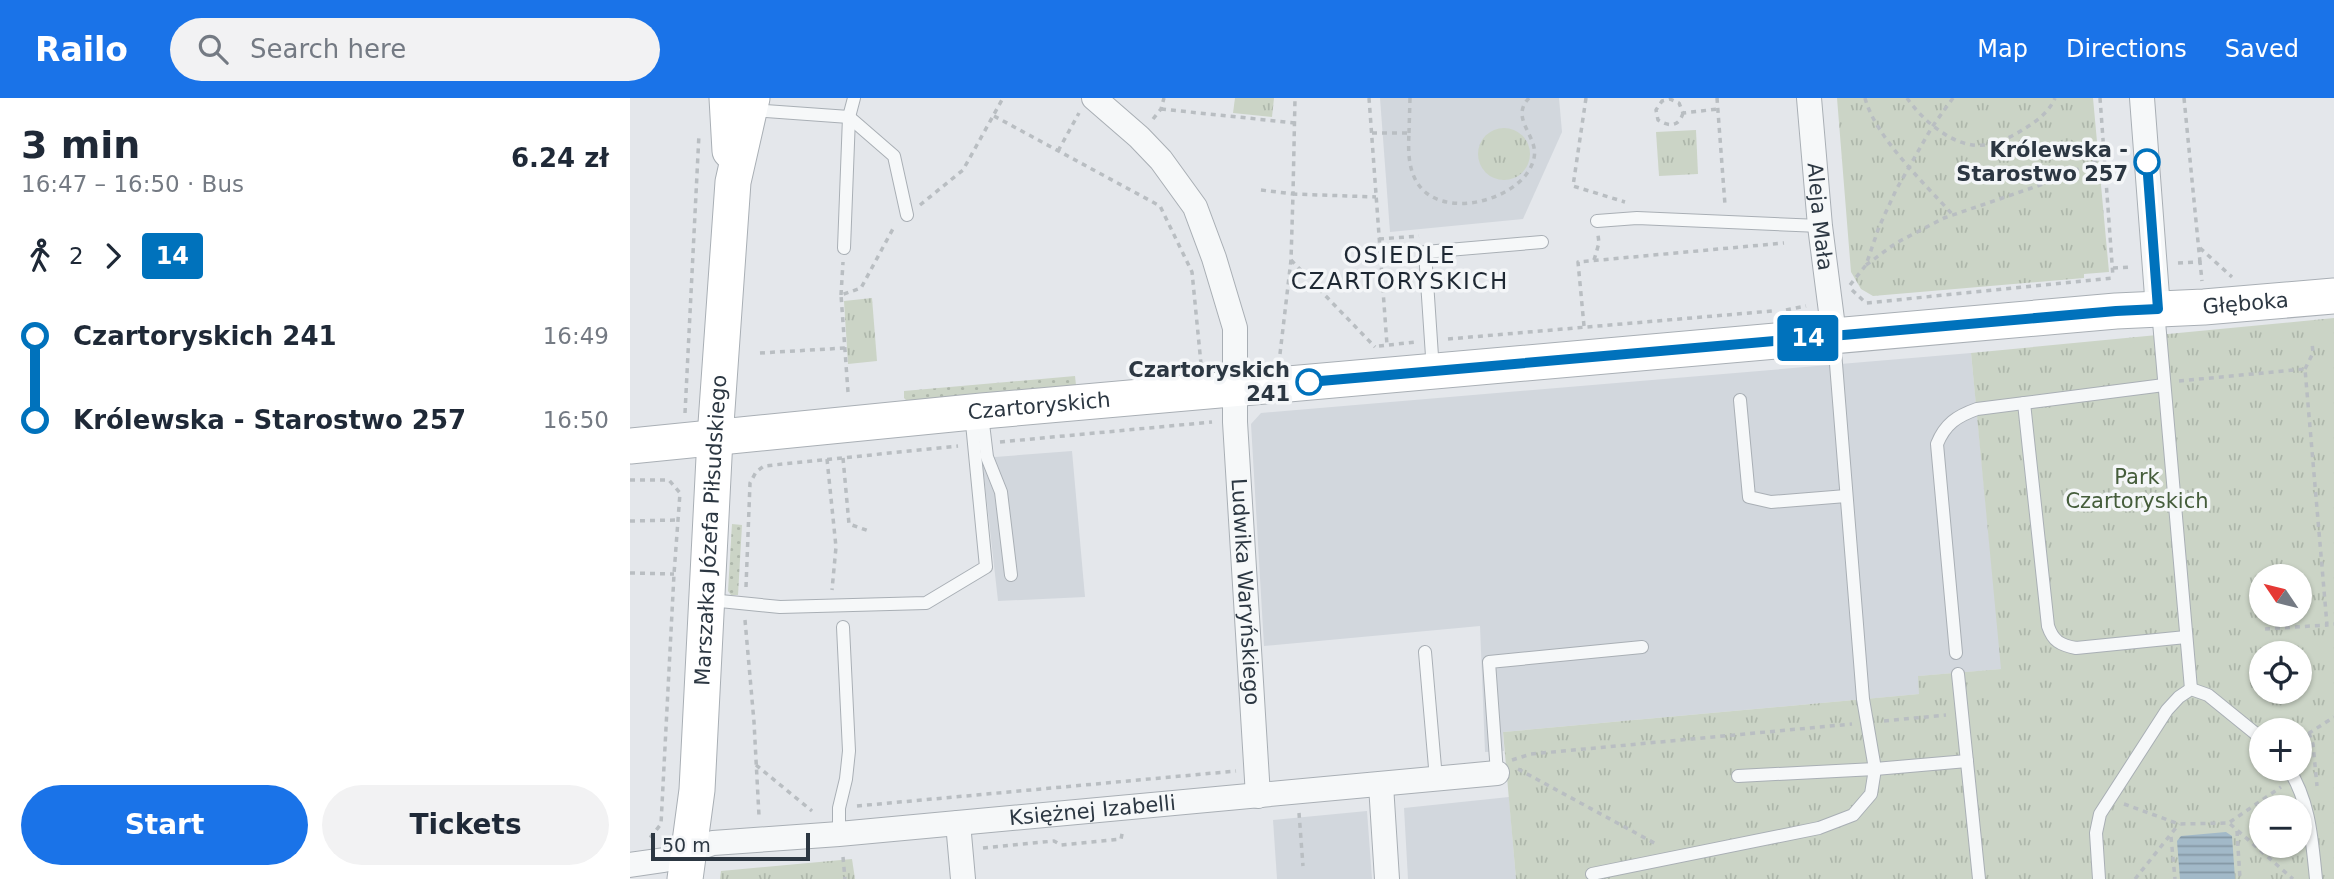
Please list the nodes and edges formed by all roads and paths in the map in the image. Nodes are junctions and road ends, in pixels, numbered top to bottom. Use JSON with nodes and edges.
{"nodes":[{"id":1,"x":854,"y":98,"type":"edge"},
{"id":2,"x":1003,"y":98,"type":"edge"},
{"id":3,"x":1164,"y":98,"type":"edge"},
{"id":4,"x":1295,"y":98,"type":"edge"},
{"id":5,"x":1369,"y":98,"type":"edge"},
{"id":6,"x":1410,"y":98,"type":"edge"},
{"id":7,"x":1529,"y":98,"type":"edge"},
{"id":8,"x":1586,"y":98,"type":"edge"},
{"id":9,"x":1717,"y":98,"type":"edge"},
{"id":10,"x":1809,"y":98,"type":"edge"},
{"id":11,"x":1865,"y":98,"type":"edge"},
{"id":12,"x":1908,"y":98,"type":"edge"},
{"id":13,"x":1952,"y":98,"type":"edge"},
{"id":14,"x":2055,"y":98,"type":"edge"},
{"id":15,"x":2100,"y":98,"type":"edge"},
{"id":16,"x":2143,"y":98,"type":"edge"},
{"id":17,"x":2184,"y":98,"type":"edge"},
{"id":18,"x":743,"y":102,"type":"edge"},
{"id":19,"x":1087,"y":104,"type":"edge"},
{"id":20,"x":1718,"y":108,"type":"junction"},
{"id":21,"x":1683,"y":113,"type":"junction"},
{"id":22,"x":994,"y":116,"type":"junction"},
{"id":23,"x":849,"y":117,"type":"junction"},
{"id":24,"x":700,"y":122,"type":"dead end"},
{"id":25,"x":1294,"y":123,"type":"junction"},
{"id":26,"x":1933,"y":127,"type":"junction"},
{"id":27,"x":1372,"y":133,"type":"junction"},
{"id":28,"x":1409,"y":133,"type":"junction"},
{"id":29,"x":1058,"y":151,"type":"junction"},
{"id":30,"x":2104,"y":157,"type":"junction"},
{"id":31,"x":1909,"y":167,"type":"junction"},
{"id":32,"x":1261,"y":190,"type":"dead end"},
{"id":33,"x":1293,"y":194,"type":"junction"},
{"id":34,"x":1376,"y":197,"type":"junction"},
{"id":35,"x":1952,"y":214,"type":"junction"},
{"id":36,"x":907,"y":215,"type":"junction"},
{"id":37,"x":1661,"y":219,"type":"junction"},
{"id":38,"x":1597,"y":221,"type":"dead end"},
{"id":39,"x":1727,"y":221,"type":"junction"},
{"id":40,"x":1810,"y":225,"type":"junction"},
{"id":41,"x":1379,"y":239,"type":"junction"},
{"id":42,"x":1542,"y":242,"type":"dead end"},
{"id":43,"x":844,"y":248,"type":"joint"},
{"id":44,"x":2200,"y":248,"type":"junction"},
{"id":45,"x":1424,"y":252,"type":"junction"},
{"id":46,"x":1291,"y":260,"type":"junction"},
{"id":47,"x":2200,"y":262,"type":"junction"},
{"id":48,"x":2171,"y":264,"type":"dead end"},
{"id":49,"x":1866,"y":265,"type":"junction"},
{"id":50,"x":2113,"y":268,"type":"dead end"},
{"id":51,"x":1847,"y":274,"type":"dead end"},
{"id":52,"x":2113,"y":278,"type":"dead end"},
{"id":53,"x":2239,"y":283,"type":"dead end"},
{"id":54,"x":2202,"y":286,"type":"dead end"},
{"id":55,"x":1848,"y":287,"type":"junction"},
{"id":56,"x":841,"y":295,"type":"junction"},
{"id":57,"x":2334,"y":296,"type":"edge"},
{"id":58,"x":1807,"y":299,"type":"dead end"},
{"id":59,"x":2159,"y":324,"type":"junction"},
{"id":60,"x":1584,"y":326,"type":"junction"},
{"id":61,"x":1834,"y":335,"type":"junction"},
{"id":62,"x":2312,"y":342,"type":"dead end"},
{"id":63,"x":1387,"y":345,"type":"junction"},
{"id":64,"x":1375,"y":346,"type":"junction"},
{"id":65,"x":845,"y":348,"type":"junction"},
{"id":66,"x":1362,"y":348,"type":"dead end"},
{"id":67,"x":760,"y":353,"type":"dead end"},
{"id":68,"x":1280,"y":354,"type":"dead end"},
{"id":69,"x":1432,"y":356,"type":"junction"},
{"id":70,"x":2305,"y":369,"type":"junction"},
{"id":71,"x":2164,"y":384,"type":"junction"},
{"id":72,"x":848,"y":393,"type":"dead end"},
{"id":73,"x":1215,"y":400,"type":"junction"},
{"id":74,"x":1740,"y":400,"type":"dead end"},
{"id":75,"x":2024,"y":403,"type":"junction"},
{"id":76,"x":976,"y":411,"type":"junction"},
{"id":77,"x":685,"y":416,"type":"dead end"},
{"id":78,"x":715,"y":438,"type":"junction"},
{"id":79,"x":630,"y":446,"type":"edge"},
{"id":80,"x":843,"y":458,"type":"dead end"},
{"id":81,"x":827,"y":459,"type":"dead end"},
{"id":82,"x":630,"y":480,"type":"edge"},
{"id":83,"x":1846,"y":496,"type":"junction"},
{"id":84,"x":749,"y":513,"type":"dead end"},
{"id":85,"x":678,"y":519,"type":"junction"},
{"id":86,"x":630,"y":521,"type":"edge"},
{"id":87,"x":869,"y":531,"type":"dead end"},
{"id":88,"x":630,"y":573,"type":"edge"},
{"id":89,"x":674,"y":574,"type":"junction"},
{"id":90,"x":1011,"y":575,"type":"dead end"},
{"id":91,"x":706,"y":600,"type":"junction"},
{"id":92,"x":746,"y":603,"type":"junction"},
{"id":93,"x":831,"y":605,"type":"junction"},
{"id":94,"x":2334,"y":624,"type":"edge"},
{"id":95,"x":2327,"y":625,"type":"junction"},
{"id":96,"x":843,"y":627,"type":"dead end"},
{"id":97,"x":2265,"y":629,"type":"dead end"},
{"id":98,"x":2186,"y":637,"type":"junction"},
{"id":99,"x":1642,"y":647,"type":"dead end"},
{"id":100,"x":1425,"y":652,"type":"dead end"},
{"id":101,"x":1956,"y":653,"type":"dead end"},
{"id":102,"x":1958,"y":674,"type":"dead end"},
{"id":103,"x":2191,"y":689,"type":"junction"},
{"id":104,"x":1962,"y":713,"type":"junction"},
{"id":105,"x":2334,"y":718,"type":"edge"},
{"id":106,"x":1867,"y":723,"type":"junction"},
{"id":107,"x":2249,"y":728,"type":"edge"},
{"id":108,"x":2312,"y":732,"type":"edge"},
{"id":109,"x":1967,"y":761,"type":"junction"},
{"id":110,"x":757,"y":765,"type":"junction"},
{"id":111,"x":1256,"y":769,"type":"junction"},
{"id":112,"x":1875,"y":769,"type":"junction"},
{"id":113,"x":1496,"y":774,"type":"joint"},
{"id":114,"x":1738,"y":776,"type":"dead end"},
{"id":115,"x":1436,"y":779,"type":"junction"},
{"id":116,"x":2282,"y":781,"type":"edge"},
{"id":117,"x":2295,"y":781,"type":"edge"},
{"id":118,"x":1381,"y":785,"type":"junction"},
{"id":119,"x":1258,"y":796,"type":"junction"},
{"id":120,"x":2108,"y":798,"type":"junction"},
{"id":121,"x":839,"y":808,"type":"junction"},
{"id":122,"x":812,"y":811,"type":"junction"},
{"id":123,"x":1298,"y":811,"type":"dead end"},
{"id":124,"x":799,"y":813,"type":"dead end"},
{"id":125,"x":752,"y":817,"type":"dead end"},
{"id":126,"x":958,"y":823,"type":"junction"},
{"id":127,"x":2229,"y":823,"type":"junction"},
{"id":128,"x":2179,"y":824,"type":"junction"},
{"id":129,"x":2237,"y":829,"type":"junction"},
{"id":130,"x":839,"y":834,"type":"junction"},
{"id":131,"x":2171,"y":834,"type":"junction"},
{"id":132,"x":643,"y":839,"type":"dead end"},
{"id":133,"x":1680,"y":856,"type":"junction"},
{"id":134,"x":843,"y":860,"type":"dead end"},
{"id":135,"x":630,"y":865,"type":"edge"},
{"id":136,"x":687,"y":865,"type":"edge"},
{"id":137,"x":1303,"y":866,"type":"dead end"},
{"id":138,"x":1592,"y":874,"type":"dead end"},
{"id":139,"x":845,"y":879,"type":"edge"},
{"id":140,"x":963,"y":879,"type":"edge"},
{"id":141,"x":1387,"y":879,"type":"edge"},
{"id":142,"x":1979,"y":879,"type":"edge"},
{"id":143,"x":2099,"y":879,"type":"edge"},
{"id":144,"x":2135,"y":879,"type":"edge"},
{"id":145,"x":2175,"y":879,"type":"edge"},
{"id":146,"x":2240,"y":879,"type":"edge"},
{"id":147,"x":2293,"y":879,"type":"edge"},
{"id":148,"x":2316,"y":879,"type":"edge"}],
"edges":[{"from":1,"to":23,"type":"lane"},
{"from":2,"to":22,"type":"path"},
{"from":3,"to":25,"type":"path"},
{"from":4,"to":25,"type":"path"},
{"from":5,"to":27,"type":"path"},
{"from":6,"to":28,"type":"path"},
{"from":7,"to":28,"type":"path"},
{"from":8,"to":37,"type":"path"},
{"from":9,"to":20,"type":"path"},
{"from":10,"to":40,"type":"street","name":"Aleja Mała"},
{"from":11,"to":31,"type":"path"},
{"from":12,"to":26,"type":"path"},
{"from":13,"to":26,"type":"path"},
{"from":14,"to":26,"type":"path"},
{"from":15,"to":30,"type":"path"},
{"from":16,"to":59,"type":"street"},
{"from":17,"to":44,"type":"path"},
{"from":18,"to":23,"type":"lane"},
{"from":18,"to":78,"type":"main road","name":"Marszałka Józefa Piłsudskiego"},
{"from":19,"to":29,"type":"path"},
{"from":19,"to":73,"type":"street","name":"Ludwika Waryńskiego"},
{"from":20,"to":21,"type":"path"},
{"from":20,"to":39,"type":"path"},
{"from":21,"to":21,"type":"path"},
{"from":22,"to":29,"type":"path"},
{"from":22,"to":36,"type":"path"},
{"from":23,"to":36,"type":"lane"},
{"from":23,"to":43,"type":"lane"},
{"from":24,"to":77,"type":"path"},
{"from":25,"to":33,"type":"path"},
{"from":26,"to":31,"type":"path"},
{"from":27,"to":28,"type":"path"},
{"from":27,"to":34,"type":"path"},
{"from":29,"to":73,"type":"path"},
{"from":30,"to":35,"type":"path"},
{"from":30,"to":50,"type":"path"},
{"from":31,"to":35,"type":"path"},
{"from":31,"to":49,"type":"path"},
{"from":32,"to":33,"type":"path"},
{"from":33,"to":34,"type":"path"},
{"from":33,"to":46,"type":"path"},
{"from":34,"to":41,"type":"path"},
{"from":35,"to":49,"type":"path"},
{"from":36,"to":56,"type":"path"},
{"from":37,"to":38,"type":"lane"},
{"from":37,"to":39,"type":"lane"},
{"from":39,"to":40,"type":"lane"},
{"from":40,"to":60,"type":"path"},
{"from":40,"to":61,"type":"street","name":"Aleja Mała"},
{"from":41,"to":45,"type":"path"},
{"from":41,"to":63,"type":"path"},
{"from":42,"to":45,"type":"lane"},
{"from":43,"to":56,"type":"path"},
{"from":44,"to":47,"type":"path"},
{"from":44,"to":53,"type":"path"},
{"from":45,"to":69,"type":"lane"},
{"from":46,"to":64,"type":"path"},
{"from":46,"to":68,"type":"path"},
{"from":47,"to":48,"type":"path"},
{"from":47,"to":54,"type":"path"},
{"from":49,"to":55,"type":"path"},
{"from":51,"to":55,"type":"path"},
{"from":52,"to":55,"type":"path"},
{"from":56,"to":65,"type":"path"},
{"from":57,"to":59,"type":"main road","name":"Głęboka"},
{"from":58,"to":60,"type":"path"},
{"from":59,"to":61,"type":"main road","name":"Czartoryskich"},
{"from":59,"to":71,"type":"lane"},
{"from":60,"to":69,"type":"path"},
{"from":61,"to":69,"type":"main road","name":"Czartoryskich"},
{"from":61,"to":83,"type":"lane"},
{"from":62,"to":70,"type":"path"},
{"from":63,"to":64,"type":"path"},
{"from":63,"to":69,"type":"path"},
{"from":64,"to":66,"type":"path"},
{"from":65,"to":67,"type":"path"},
{"from":65,"to":72,"type":"path"},
{"from":69,"to":73,"type":"main road","name":"Czartoryskich"},
{"from":70,"to":71,"type":"path"},
{"from":70,"to":95,"type":"path"},
{"from":71,"to":75,"type":"lane"},
{"from":71,"to":98,"type":"lane"},
{"from":73,"to":76,"type":"main road","name":"Czartoryskich"},
{"from":73,"to":111,"type":"street","name":"Ludwika Waryńskiego"},
{"from":74,"to":83,"type":"lane"},
{"from":75,"to":98,"type":"lane"},
{"from":75,"to":101,"type":"lane"},
{"from":76,"to":78,"type":"main road","name":"Czartoryskich"},
{"from":76,"to":90,"type":"lane"},
{"from":76,"to":93,"type":"lane"},
{"from":78,"to":79,"type":"main road","name":"Czartoryskich"},
{"from":78,"to":91,"type":"main road","name":"Marszałka Józefa Piłsudskiego"},
{"from":80,"to":87,"type":"path"},
{"from":81,"to":93,"type":"path"},
{"from":82,"to":85,"type":"path"},
{"from":83,"to":106,"type":"lane"},
{"from":84,"to":92,"type":"path"},
{"from":85,"to":86,"type":"path"},
{"from":85,"to":89,"type":"path"},
{"from":88,"to":89,"type":"path"},
{"from":89,"to":132,"type":"path"},
{"from":91,"to":92,"type":"lane"},
{"from":91,"to":136,"type":"main road","name":"Marszałka Józefa Piłsudskiego"},
{"from":92,"to":93,"type":"lane"},
{"from":92,"to":110,"type":"path"},
{"from":94,"to":95,"type":"path"},
{"from":95,"to":97,"type":"path"},
{"from":96,"to":121,"type":"lane"},
{"from":98,"to":103,"type":"lane"},
{"from":99,"to":113,"type":"lane"},
{"from":100,"to":115,"type":"lane"},
{"from":102,"to":104,"type":"lane"},
{"from":103,"to":107,"type":"lane"},
{"from":103,"to":120,"type":"lane"},
{"from":104,"to":106,"type":"path"},
{"from":104,"to":109,"type":"lane"},
{"from":105,"to":108,"type":"path"},
{"from":106,"to":112,"type":"lane"},
{"from":106,"to":133,"type":"path"},
{"from":109,"to":112,"type":"lane"},
{"from":109,"to":142,"type":"lane"},
{"from":110,"to":122,"type":"path"},
{"from":110,"to":125,"type":"path"},
{"from":111,"to":119,"type":"street","name":"Ludwika Waryńskiego"},
{"from":111,"to":121,"type":"path"},
{"from":112,"to":114,"type":"lane"},
{"from":112,"to":133,"type":"lane"},
{"from":113,"to":115,"type":"street","name":"Księżnej Izabelli"},
{"from":115,"to":118,"type":"street","name":"Księżnej Izabelli"},
{"from":116,"to":127,"type":"path"},
{"from":117,"to":148,"type":"lane"},
{"from":118,"to":119,"type":"street","name":"Księżnej Izabelli"},
{"from":118,"to":141,"type":"street"},
{"from":119,"to":126,"type":"street","name":"Księżnej Izabelli"},
{"from":120,"to":128,"type":"path"},
{"from":120,"to":143,"type":"lane"},
{"from":121,"to":122,"type":"path"},
{"from":121,"to":130,"type":"lane"},
{"from":122,"to":124,"type":"path"},
{"from":123,"to":137,"type":"path"},
{"from":126,"to":130,"type":"street","name":"Księżnej Izabelli"},
{"from":126,"to":140,"type":"street"},
{"from":127,"to":128,"type":"path"},
{"from":127,"to":129,"type":"path"},
{"from":128,"to":131,"type":"path"},
{"from":129,"to":146,"type":"path"},
{"from":129,"to":147,"type":"path"},
{"from":130,"to":136,"type":"street","name":"Księżnej Izabelli"},
{"from":131,"to":144,"type":"path"},
{"from":131,"to":145,"type":"path"},
{"from":133,"to":138,"type":"lane"},
{"from":134,"to":139,"type":"path"},
{"from":135,"to":136,"type":"street","name":"Księżnej Izabelli"}]}
